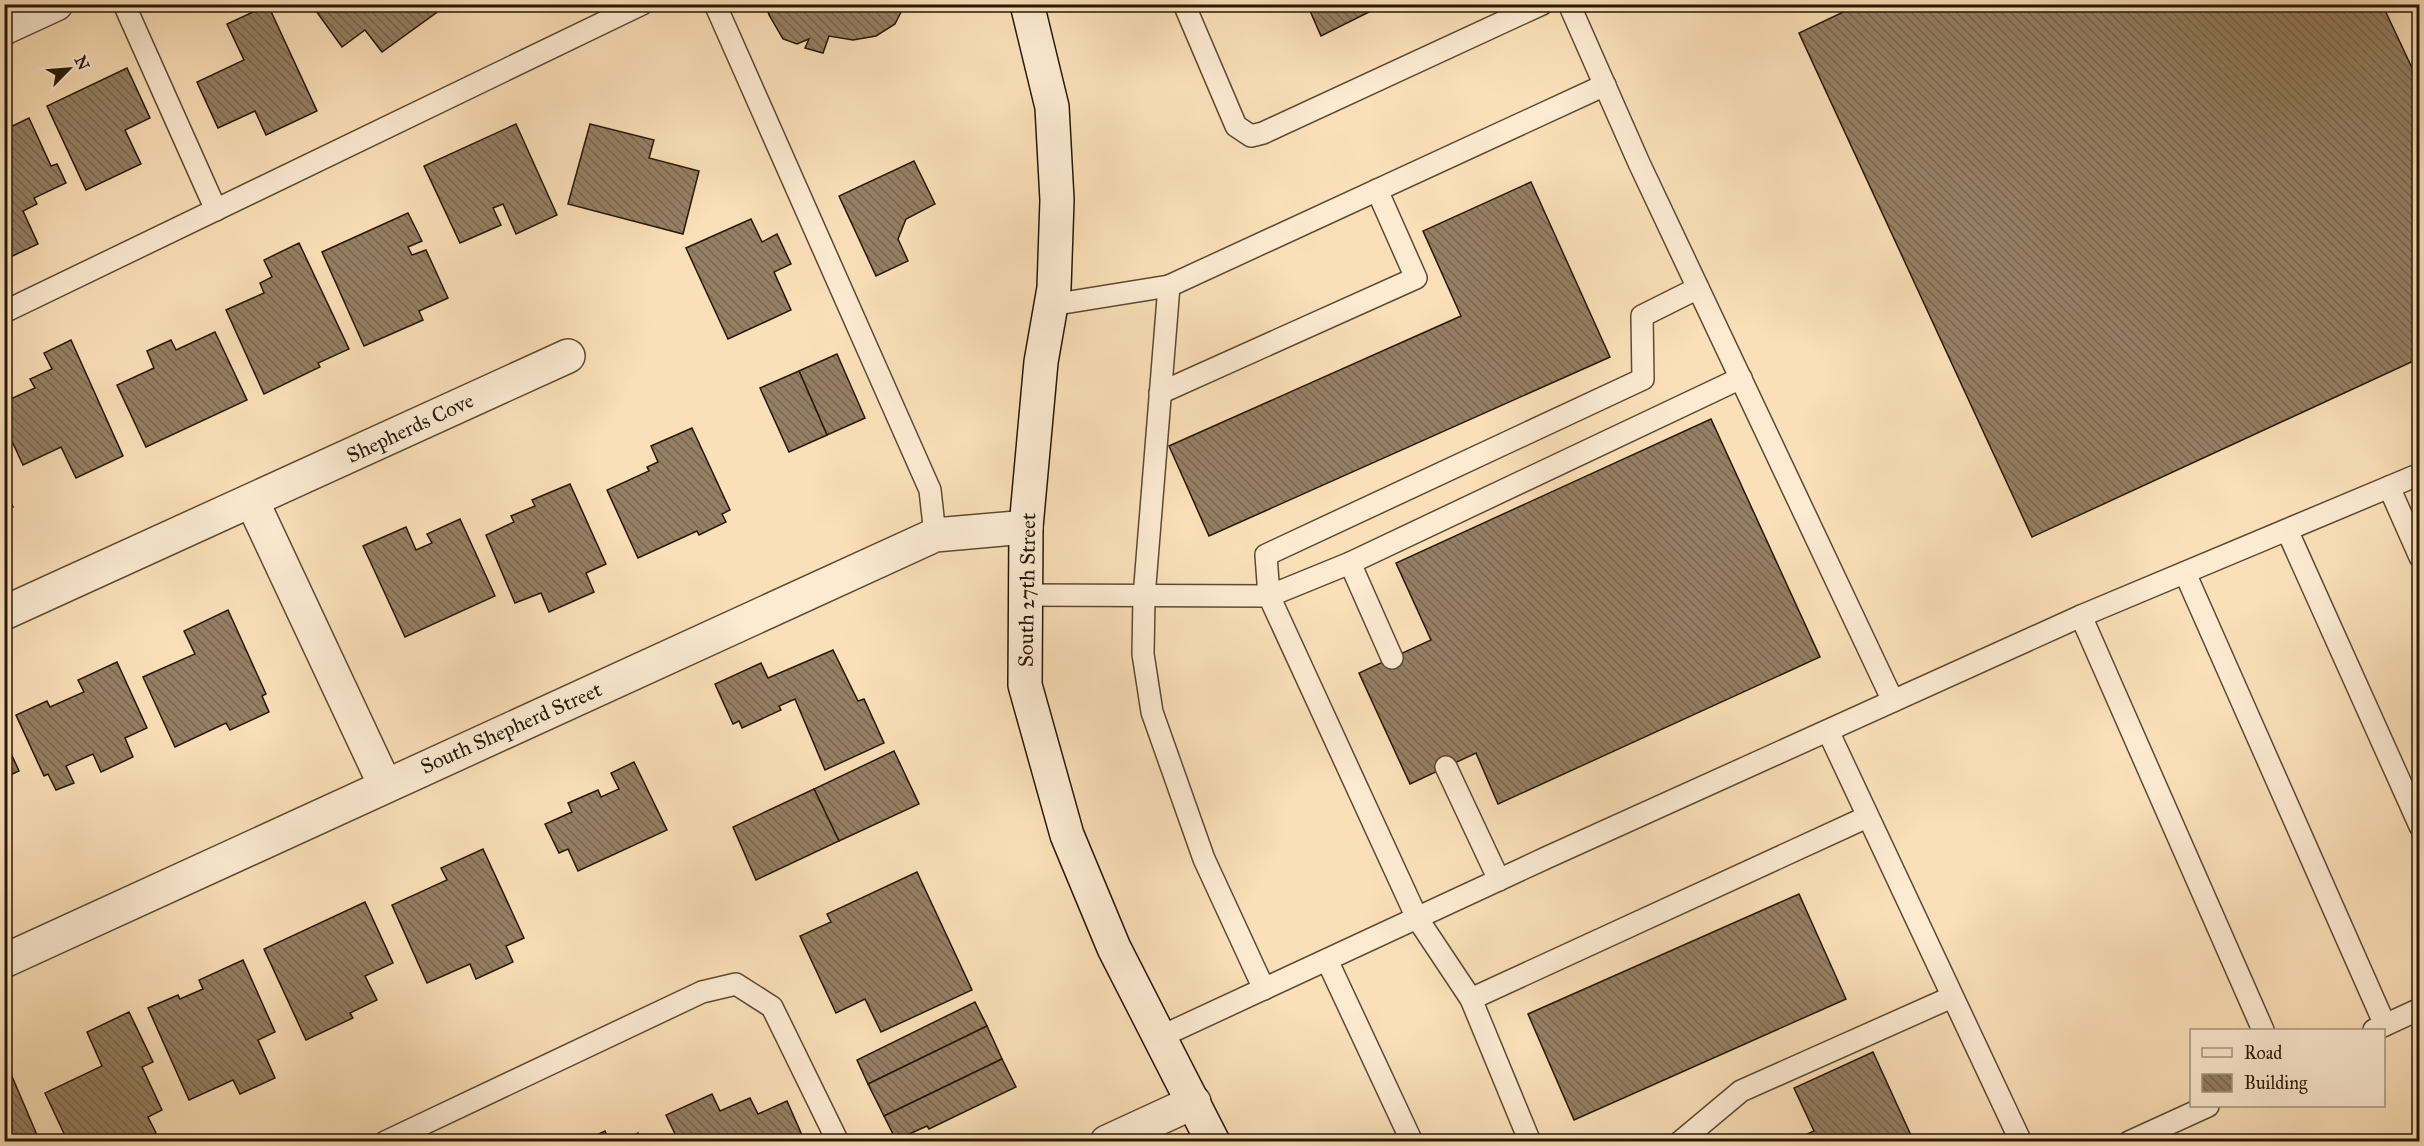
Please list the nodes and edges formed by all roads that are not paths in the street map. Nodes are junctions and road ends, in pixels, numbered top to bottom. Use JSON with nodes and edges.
{"nodes":[{"id":1,"x":56,"y":4,"type":"edge"},
{"id":2,"x":124,"y":4,"type":"edge"},
{"id":3,"x":642,"y":4,"type":"edge"},
{"id":4,"x":715,"y":4,"type":"edge"},
{"id":5,"x":1027,"y":4,"type":"edge"},
{"id":6,"x":1184,"y":4,"type":"edge"},
{"id":7,"x":1542,"y":4,"type":"edge"},
{"id":8,"x":1569,"y":4,"type":"edge"},
{"id":9,"x":4,"y":28,"type":"edge"},
{"id":10,"x":1605,"y":84,"type":"junction"},
{"id":11,"x":1377,"y":190,"type":"junction"},
{"id":12,"x":216,"y":210,"type":"junction"},
{"id":13,"x":1169,"y":286,"type":"junction"},
{"id":14,"x":1698,"y":288,"type":"junction"},
{"id":15,"x":1051,"y":305,"type":"junction"},
{"id":16,"x":4,"y":312,"type":"edge"},
{"id":17,"x":568,"y":356,"type":"dead end"},
{"id":18,"x":1741,"y":378,"type":"junction"},
{"id":19,"x":1160,"y":393,"type":"junction"},
{"id":20,"x":2420,"y":474,"type":"edge"},
{"id":21,"x":2389,"y":487,"type":"junction"},
{"id":22,"x":252,"y":501,"type":"junction"},
{"id":23,"x":1026,"y":527,"type":"junction"},
{"id":24,"x":2287,"y":530,"type":"junction"},
{"id":25,"x":935,"y":535,"type":"junction"},
{"id":26,"x":2420,"y":558,"type":"edge"},
{"id":27,"x":1350,"y":563,"type":"junction"},
{"id":28,"x":2185,"y":573,"type":"junction"},
{"id":29,"x":1025,"y":595,"type":"junction"},
{"id":30,"x":1269,"y":596,"type":"junction"},
{"id":31,"x":1144,"y":597,"type":"junction"},
{"id":32,"x":4,"y":613,"type":"edge"},
{"id":33,"x":2081,"y":616,"type":"junction"},
{"id":34,"x":1392,"y":658,"type":"dead end"},
{"id":35,"x":1893,"y":701,"type":"junction"},
{"id":36,"x":1828,"y":731,"type":"junction"},
{"id":37,"x":1446,"y":767,"type":"dead end"},
{"id":38,"x":385,"y":785,"type":"junction"},
{"id":39,"x":1867,"y":817,"type":"junction"},
{"id":40,"x":2420,"y":826,"type":"edge"},
{"id":41,"x":1499,"y":880,"type":"junction"},
{"id":42,"x":1417,"y":918,"type":"junction"},
{"id":43,"x":1327,"y":960,"type":"junction"},
{"id":44,"x":4,"y":961,"type":"edge"},
{"id":45,"x":1264,"y":989,"type":"junction"},
{"id":46,"x":1953,"y":997,"type":"junction"},
{"id":47,"x":1471,"y":999,"type":"junction"},
{"id":48,"x":2420,"y":1009,"type":"edge"},
{"id":49,"x":2379,"y":1028,"type":"edge"},
{"id":50,"x":2263,"y":1029,"type":"edge"},
{"id":51,"x":1160,"y":1037,"type":"junction"},
{"id":52,"x":1194,"y":1102,"type":"junction"},
{"id":53,"x":2206,"y":1107,"type":"edge"},
{"id":54,"x":385,"y":1142,"type":"edge"},
{"id":55,"x":838,"y":1142,"type":"edge"},
{"id":56,"x":1107,"y":1142,"type":"edge"},
{"id":57,"x":1213,"y":1142,"type":"edge"},
{"id":58,"x":1412,"y":1142,"type":"edge"},
{"id":59,"x":1530,"y":1142,"type":"edge"},
{"id":60,"x":1680,"y":1142,"type":"edge"},
{"id":61,"x":2021,"y":1142,"type":"edge"},
{"id":62,"x":2128,"y":1142,"type":"edge"}],
"edges":[{"from":1,"to":9,"type":"street"},
{"from":2,"to":12,"type":"lane"},
{"from":3,"to":12,"type":"lane"},
{"from":4,"to":25,"type":"lane"},
{"from":5,"to":15,"type":"street","name":"South 27th Street"},
{"from":6,"to":7,"type":"lane"},
{"from":8,"to":10,"type":"lane"},
{"from":10,"to":11,"type":"lane"},
{"from":10,"to":14,"type":"lane"},
{"from":11,"to":13,"type":"lane"},
{"from":11,"to":19,"type":"lane"},
{"from":12,"to":16,"type":"lane"},
{"from":13,"to":15,"type":"lane"},
{"from":13,"to":19,"type":"lane"},
{"from":14,"to":18,"type":"lane"},
{"from":14,"to":30,"type":"lane"},
{"from":15,"to":23,"type":"street","name":"South 27th Street"},
{"from":17,"to":22,"type":"street","name":"Shepherds Cove"},
{"from":18,"to":27,"type":"lane"},
{"from":18,"to":35,"type":"lane"},
{"from":19,"to":31,"type":"lane"},
{"from":20,"to":21,"type":"lane"},
{"from":21,"to":24,"type":"lane"},
{"from":21,"to":26,"type":"lane"},
{"from":22,"to":32,"type":"street","name":"Shepherds Cove"},
{"from":22,"to":38,"type":"street"},
{"from":23,"to":25,"type":"street","name":"South Shepherd Street"},
{"from":23,"to":29,"type":"street","name":"South 27th Street"},
{"from":24,"to":28,"type":"lane"},
{"from":24,"to":40,"type":"lane"},
{"from":25,"to":38,"type":"street","name":"South Shepherd Street"},
{"from":27,"to":30,"type":"lane"},
{"from":27,"to":34,"type":"lane"},
{"from":28,"to":33,"type":"lane"},
{"from":28,"to":49,"type":"lane"},
{"from":29,"to":31,"type":"lane"},
{"from":29,"to":51,"type":"street","name":"South 27th Street"},
{"from":30,"to":31,"type":"lane"},
{"from":30,"to":42,"type":"lane"},
{"from":31,"to":45,"type":"lane"},
{"from":33,"to":35,"type":"lane"},
{"from":33,"to":50,"type":"lane"},
{"from":35,"to":36,"type":"lane"},
{"from":36,"to":39,"type":"lane"},
{"from":36,"to":41,"type":"lane"},
{"from":37,"to":41,"type":"lane"},
{"from":38,"to":44,"type":"street","name":"South Shepherd Street"},
{"from":39,"to":46,"type":"lane"},
{"from":39,"to":47,"type":"lane"},
{"from":41,"to":42,"type":"lane"},
{"from":42,"to":43,"type":"lane"},
{"from":42,"to":47,"type":"lane"},
{"from":43,"to":45,"type":"lane"},
{"from":43,"to":58,"type":"lane"},
{"from":45,"to":51,"type":"lane"},
{"from":46,"to":60,"type":"lane"},
{"from":46,"to":61,"type":"lane"},
{"from":47,"to":59,"type":"lane"},
{"from":48,"to":49,"type":"lane"},
{"from":51,"to":52,"type":"street","name":"South 27th Street"},
{"from":52,"to":56,"type":"street"},
{"from":52,"to":57,"type":"street","name":"South 27th Street"},
{"from":53,"to":62,"type":"lane"},
{"from":54,"to":55,"type":"lane"}]}
